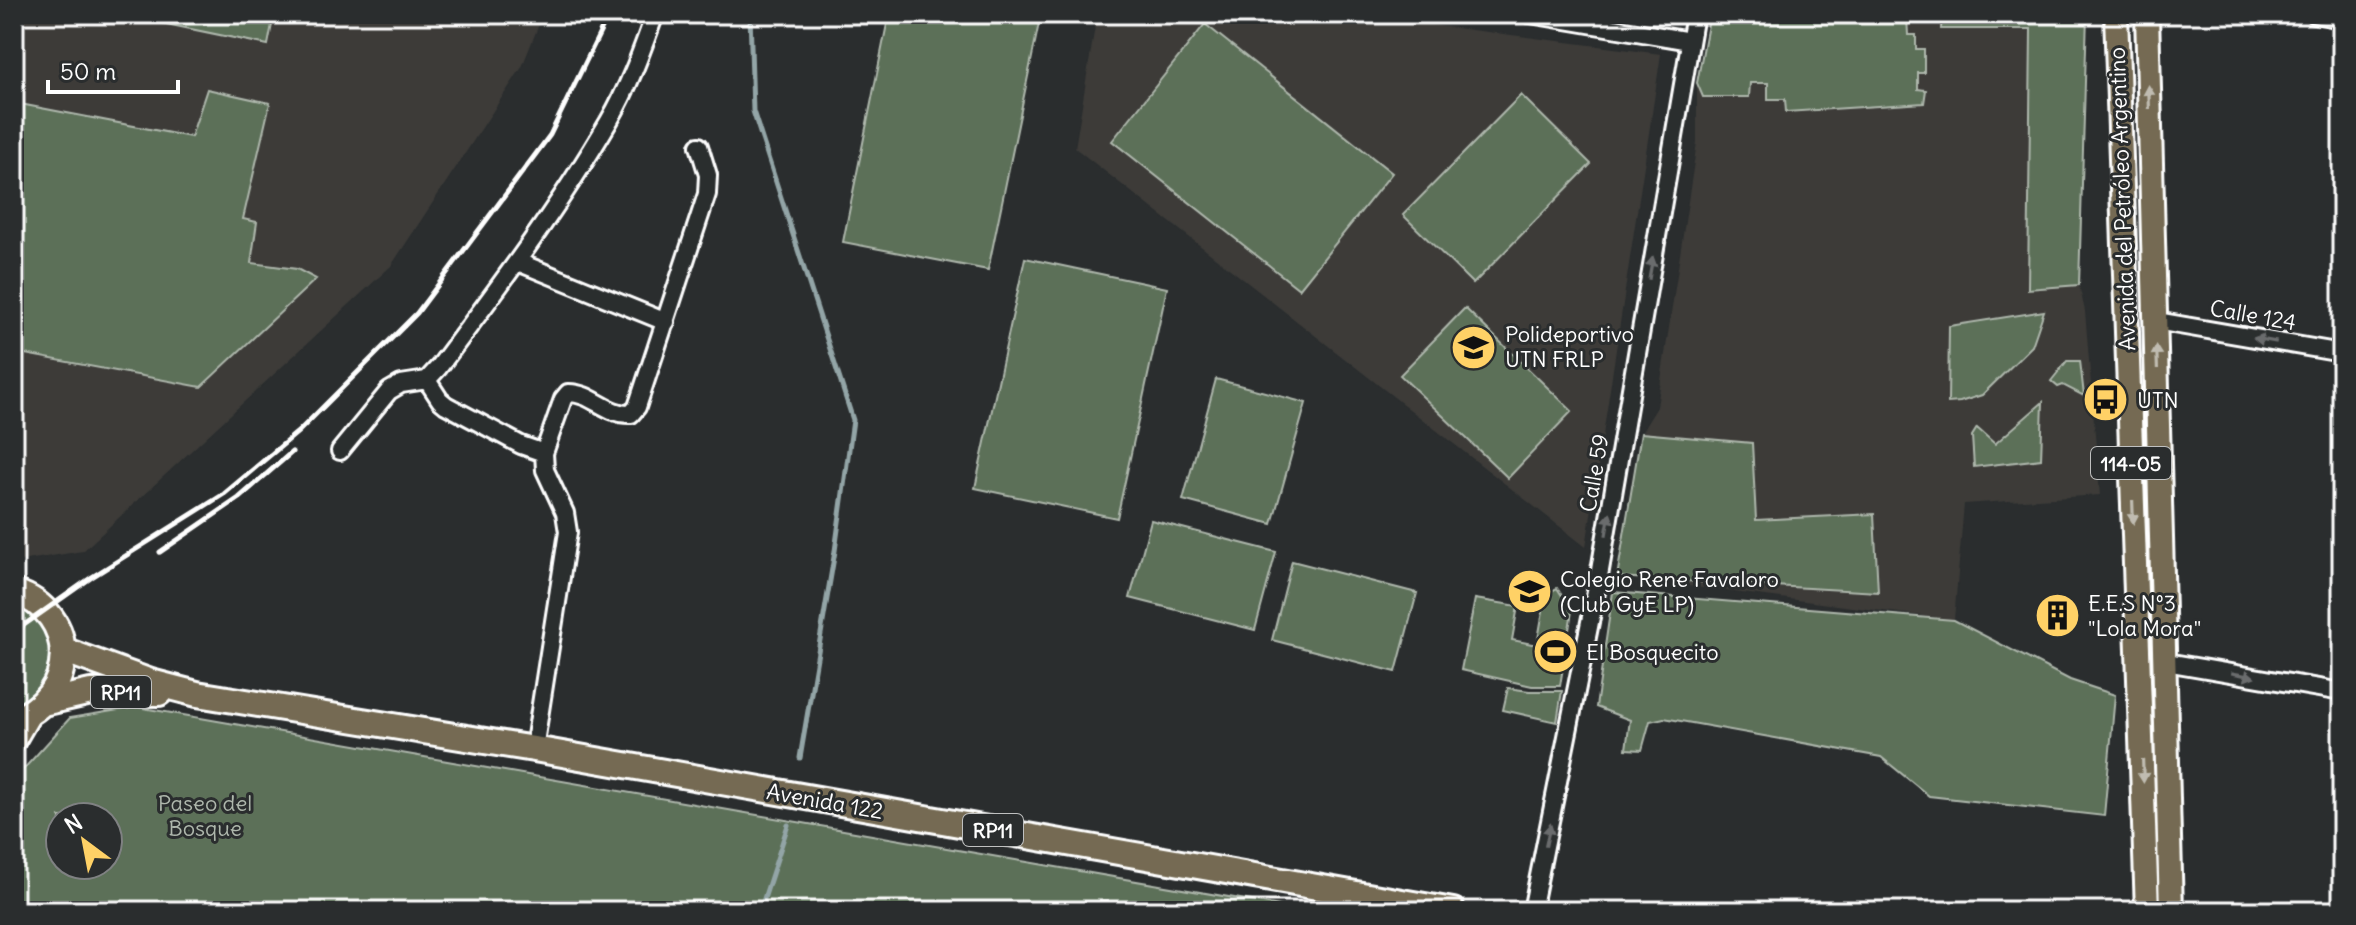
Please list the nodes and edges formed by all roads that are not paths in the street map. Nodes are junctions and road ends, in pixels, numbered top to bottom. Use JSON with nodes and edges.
{"nodes":[{"id":1,"x":655,"y":14,"type":"edge"},
{"id":2,"x":1530,"y":14,"type":"edge"},
{"id":3,"x":1695,"y":14,"type":"edge"},
{"id":4,"x":2116,"y":14,"type":"edge"},
{"id":5,"x":2147,"y":14,"type":"edge"},
{"id":6,"x":2314,"y":14,"type":"edge"},
{"id":7,"x":2342,"y":19,"type":"edge"},
{"id":8,"x":1690,"y":41,"type":"junction"},
{"id":9,"x":699,"y":146,"type":"dead end"},
{"id":10,"x":518,"y":262,"type":"junction"},
{"id":11,"x":2156,"y":321,"type":"junction"},
{"id":12,"x":666,"y":322,"type":"junction"},
{"id":13,"x":2342,"y":353,"type":"edge"},
{"id":14,"x":427,"y":380,"type":"junction"},
{"id":15,"x":340,"y":451,"type":"dead end"},
{"id":16,"x":544,"y":453,"type":"junction"},
{"id":17,"x":14,"y":592,"type":"edge"},
{"id":18,"x":63,"y":650,"type":"junction"},
{"id":19,"x":2166,"y":662,"type":"junction"},
{"id":20,"x":2342,"y":692,"type":"edge"},
{"id":21,"x":197,"y":694,"type":"junction"},
{"id":22,"x":30,"y":713,"type":"edge"},
{"id":23,"x":14,"y":740,"type":"edge"},
{"id":24,"x":534,"y":749,"type":"junction"},
{"id":25,"x":1453,"y":911,"type":"edge"},
{"id":26,"x":1532,"y":911,"type":"edge"},
{"id":27,"x":2147,"y":911,"type":"edge"},
{"id":28,"x":2171,"y":911,"type":"edge"}],
"edges":[{"from":1,"to":10,"type":"street"},
{"from":2,"to":8,"type":"street"},
{"from":3,"to":8,"type":"street","name":"Calle 59"},
{"from":4,"to":27,"type":"main road","name":"Avenida del Petróleo Argentino","number":"114-05","one_way":true},
{"from":11,"to":5,"type":"main road","name":"Avenida del Petróleo Argentino","number":"114-05","one_way":true},
{"from":6,"to":7,"type":"street"},
{"from":26,"to":8,"type":"street","name":"Calle 59","one_way":true},
{"from":9,"to":12,"type":"street"},
{"from":10,"to":12,"type":"street"},
{"from":10,"to":14,"type":"street"},
{"from":13,"to":11,"type":"street","name":"Calle 124","one_way":true},
{"from":19,"to":11,"type":"main road","name":"Avenida del Petróleo Argentino","number":"114-05","one_way":true},
{"from":12,"to":16,"type":"street"},
{"from":14,"to":15,"type":"street"},
{"from":14,"to":16,"type":"street"},
{"from":16,"to":24,"type":"street"},
{"from":17,"to":18,"type":"highway"},
{"from":18,"to":21,"type":"highway","name":"Avenida 122","number":"RP11"},
{"from":18,"to":22,"type":"highway","number":"RP11"},
{"from":19,"to":20,"type":"street","one_way":true},
{"from":19,"to":28,"type":"main road","name":"Avenida del Petróleo Argentino","number":"114-05"},
{"from":21,"to":22,"type":"highway","name":"Avenida 122","number":"RP11"},
{"from":21,"to":24,"type":"highway","name":"Avenida 122","number":"RP11"},
{"from":22,"to":23,"type":"main road"},
{"from":24,"to":25,"type":"highway","name":"Avenida 122","number":"RP11"}]}
